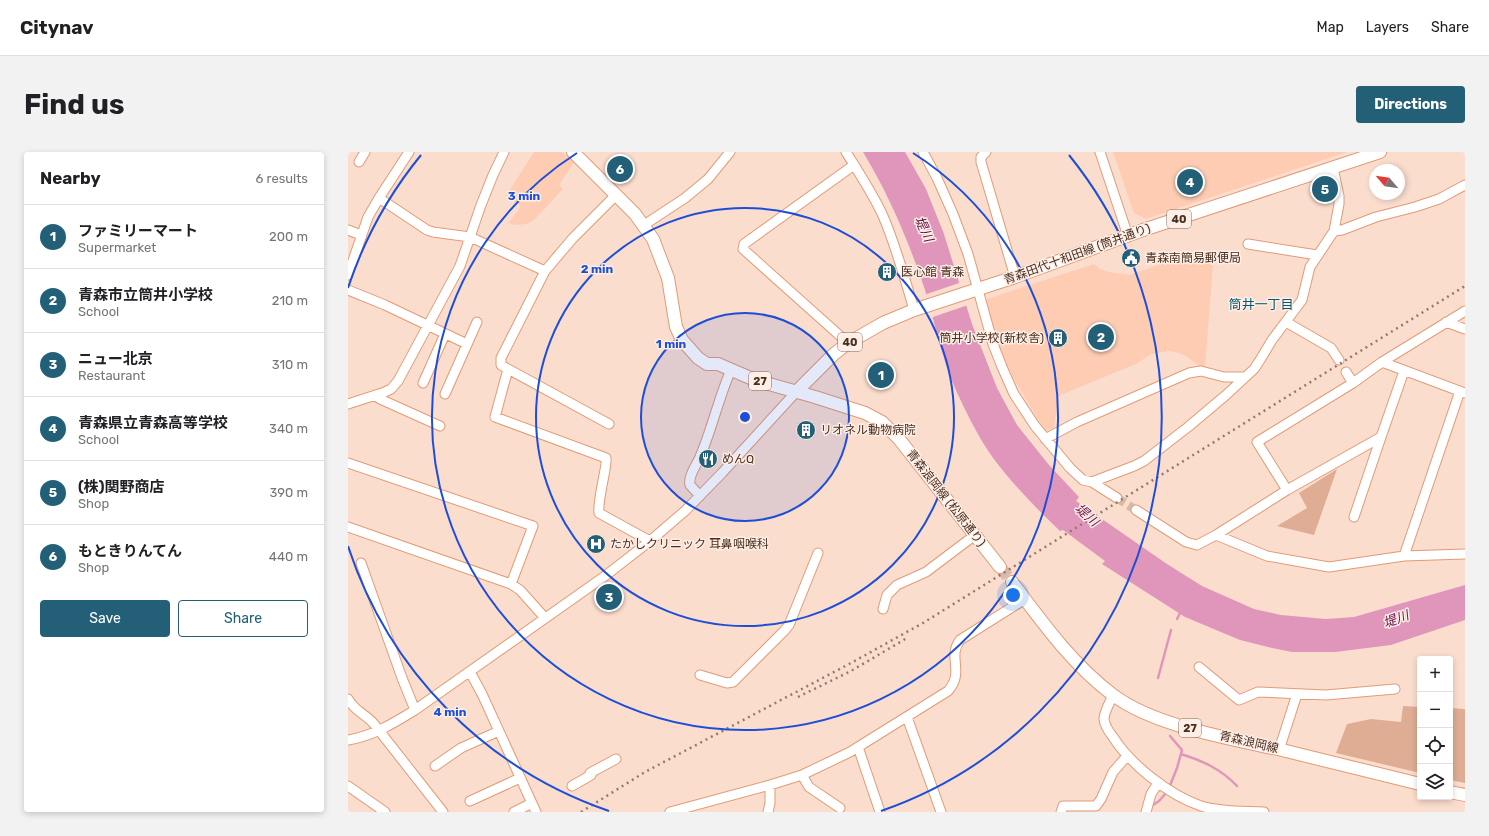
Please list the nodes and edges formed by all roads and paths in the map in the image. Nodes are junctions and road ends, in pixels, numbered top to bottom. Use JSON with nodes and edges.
{"nodes":[{"id":1,"x":365,"y":152,"type":"edge"},
{"id":2,"x":409,"y":152,"type":"edge"},
{"id":3,"x":504,"y":152,"type":"edge"},
{"id":4,"x":573,"y":152,"type":"edge"},
{"id":5,"x":730,"y":152,"type":"edge"},
{"id":6,"x":846,"y":152,"type":"edge"},
{"id":7,"x":923,"y":152,"type":"edge"},
{"id":8,"x":986,"y":152,"type":"edge"},
{"id":9,"x":1100,"y":152,"type":"edge"},
{"id":10,"x":1380,"y":152,"type":"edge"},
{"id":11,"x":359,"y":162,"type":"dead end"},
{"id":12,"x":854,"y":165,"type":"junction"},
{"id":13,"x":1333,"y":168,"type":"junction"},
{"id":14,"x":1465,"y":185,"type":"edge"},
{"id":15,"x":616,"y":195,"type":"junction"},
{"id":16,"x":379,"y":198,"type":"junction"},
{"id":17,"x":644,"y":225,"type":"junction"},
{"id":18,"x":348,"y":230,"type":"edge"},
{"id":19,"x":1334,"y":231,"type":"junction"},
{"id":20,"x":361,"y":235,"type":"junction"},
{"id":21,"x":1128,"y":236,"type":"junction"},
{"id":22,"x":470,"y":237,"type":"junction"},
{"id":23,"x":1248,"y":244,"type":"dead end"},
{"id":24,"x":1317,"y":255,"type":"junction"},
{"id":25,"x":545,"y":271,"type":"junction"},
{"id":26,"x":348,"y":274,"type":"edge"},
{"id":27,"x":1014,"y":277,"type":"junction"},
{"id":28,"x":348,"y":290,"type":"edge"},
{"id":29,"x":976,"y":290,"type":"junction"},
{"id":30,"x":916,"y":309,"type":"junction"},
{"id":31,"x":1465,"y":311,"type":"edge"},
{"id":32,"x":477,"y":322,"type":"dead end"},
{"id":33,"x":1286,"y":322,"type":"junction"},
{"id":34,"x":1446,"y":322,"type":"junction"},
{"id":35,"x":428,"y":324,"type":"junction"},
{"id":36,"x":1465,"y":329,"type":"edge"},
{"id":37,"x":445,"y":334,"type":"junction"},
{"id":38,"x":848,"y":343,"type":"junction"},
{"id":39,"x":466,"y":344,"type":"junction"},
{"id":40,"x":1339,"y":360,"type":"dead end"},
{"id":41,"x":1382,"y":362,"type":"junction"},
{"id":42,"x":508,"y":369,"type":"junction"},
{"id":43,"x":732,"y":370,"type":"junction"},
{"id":44,"x":1404,"y":371,"type":"junction"},
{"id":45,"x":1346,"y":372,"type":"dead end"},
{"id":46,"x":1244,"y":377,"type":"junction"},
{"id":47,"x":1353,"y":382,"type":"junction"},
{"id":48,"x":423,"y":384,"type":"dead end"},
{"id":49,"x":797,"y":391,"type":"junction"},
{"id":50,"x":1462,"y":392,"type":"edge"},
{"id":51,"x":445,"y":394,"type":"dead end"},
{"id":52,"x":376,"y":396,"type":"junction"},
{"id":53,"x":348,"y":404,"type":"edge"},
{"id":54,"x":609,"y":424,"type":"dead end"},
{"id":55,"x":440,"y":426,"type":"dead end"},
{"id":56,"x":1381,"y":437,"type":"junction"},
{"id":57,"x":1045,"y":439,"type":"junction"},
{"id":58,"x":348,"y":462,"type":"edge"},
{"id":59,"x":1092,"y":482,"type":"junction"},
{"id":60,"x":1287,"y":490,"type":"junction"},
{"id":61,"x":700,"y":496,"type":"junction"},
{"id":62,"x":1117,"y":498,"type":"tunnel mouth"},
{"id":63,"x":1136,"y":510,"type":"tunnel mouth"},
{"id":64,"x":1354,"y":517,"type":"dead end"},
{"id":65,"x":348,"y":527,"type":"edge"},
{"id":66,"x":975,"y":535,"type":"junction"},
{"id":67,"x":1216,"y":535,"type":"junction"},
{"id":68,"x":650,"y":541,"type":"junction"},
{"id":69,"x":818,"y":553,"type":"dead end"},
{"id":70,"x":1465,"y":554,"type":"edge"},
{"id":71,"x":1404,"y":556,"type":"junction"},
{"id":72,"x":361,"y":563,"type":"dead end"},
{"id":73,"x":1000,"y":567,"type":"tunnel mouth"},
{"id":74,"x":1012,"y":582,"type":"tunnel mouth"},
{"id":75,"x":511,"y":584,"type":"junction"},
{"id":76,"x":1025,"y":599,"type":"junction"},
{"id":77,"x":883,"y":609,"type":"dead end"},
{"id":78,"x":545,"y":618,"type":"junction"},
{"id":79,"x":1200,"y":668,"type":"dead end"},
{"id":80,"x":470,"y":672,"type":"junction"},
{"id":81,"x":700,"y":675,"type":"dead end"},
{"id":82,"x":1395,"y":689,"type":"dead end"},
{"id":83,"x":1297,"y":694,"type":"junction"},
{"id":84,"x":1113,"y":695,"type":"junction"},
{"id":85,"x":348,"y":699,"type":"edge"},
{"id":86,"x":415,"y":710,"type":"junction"},
{"id":87,"x":907,"y":717,"type":"junction"},
{"id":88,"x":379,"y":730,"type":"junction"},
{"id":89,"x":498,"y":731,"type":"junction"},
{"id":90,"x":348,"y":740,"type":"edge"},
{"id":91,"x":858,"y":747,"type":"junction"},
{"id":92,"x":1279,"y":750,"type":"junction"},
{"id":93,"x":1127,"y":756,"type":"junction"},
{"id":94,"x":616,"y":758,"type":"dead end"},
{"id":95,"x":435,"y":766,"type":"dead end"},
{"id":96,"x":802,"y":775,"type":"junction"},
{"id":97,"x":520,"y":778,"type":"junction"},
{"id":98,"x":1417,"y":783,"type":"edge"},
{"id":99,"x":770,"y":785,"type":"junction"},
{"id":100,"x":348,"y":786,"type":"edge"},
{"id":101,"x":572,"y":786,"type":"dead end"},
{"id":102,"x":1165,"y":787,"type":"junction"},
{"id":103,"x":1453,"y":793,"type":"edge"},
{"id":104,"x":1465,"y":795,"type":"edge"},
{"id":105,"x":470,"y":801,"type":"dead end"},
{"id":106,"x":532,"y":803,"type":"junction"},
{"id":107,"x":840,"y":808,"type":"dead end"},
{"id":108,"x":385,"y":812,"type":"edge"},
{"id":109,"x":443,"y":812,"type":"edge"},
{"id":110,"x":514,"y":812,"type":"edge"},
{"id":111,"x":536,"y":812,"type":"edge"},
{"id":112,"x":670,"y":812,"type":"edge"},
{"id":113,"x":768,"y":812,"type":"edge"},
{"id":114,"x":880,"y":812,"type":"edge"},
{"id":115,"x":941,"y":812,"type":"edge"},
{"id":116,"x":1061,"y":812,"type":"edge"},
{"id":117,"x":1146,"y":812,"type":"edge"},
{"id":118,"x":1226,"y":812,"type":"edge"},
{"id":119,"x":1264,"y":812,"type":"edge"}],
"edges":[{"from":1,"to":11,"type":"street"},
{"from":2,"to":16,"type":"street"},
{"from":3,"to":22,"type":"street"},
{"from":4,"to":15,"type":"main road","name":"青森浪岡線 (松原通り)","number":"27"},
{"from":5,"to":17,"type":"street"},
{"from":6,"to":12,"type":"street"},
{"from":7,"to":29,"type":"street"},
{"from":8,"to":27,"type":"street"},
{"from":9,"to":21,"type":"street"},
{"from":10,"to":13,"type":"main road","name":"青森田代十和田線 (筒井通り)","number":"40"},
{"from":12,"to":30,"type":"street"},
{"from":12,"to":38,"type":"street"},
{"from":13,"to":19,"type":"street"},
{"from":13,"to":21,"type":"main road","name":"青森田代十和田線 (筒井通り)","number":"40"},
{"from":14,"to":19,"type":"street"},
{"from":15,"to":17,"type":"main road","name":"青森浪岡線 (松原通り)","number":"27"},
{"from":15,"to":25,"type":"street"},
{"from":16,"to":20,"type":"street"},
{"from":16,"to":22,"type":"street"},
{"from":17,"to":43,"type":"main road","name":"青森浪岡線 (松原通り)","number":"27"},
{"from":18,"to":20,"type":"street"},
{"from":19,"to":24,"type":"street"},
{"from":20,"to":26,"type":"street"},
{"from":21,"to":27,"type":"main road","name":"青森田代十和田線 (筒井通り)","number":"40"},
{"from":22,"to":25,"type":"street"},
{"from":22,"to":35,"type":"street"},
{"from":23,"to":24,"type":"street"},
{"from":24,"to":33,"type":"street"},
{"from":25,"to":42,"type":"street"},
{"from":27,"to":29,"type":"main road","name":"青森田代十和田線 (筒井通り)","number":"40"},
{"from":28,"to":35,"type":"street"},
{"from":29,"to":30,"type":"main road","name":"青森田代十和田線 (筒井通り)","number":"40"},
{"from":29,"to":57,"type":"street"},
{"from":30,"to":38,"type":"main road","name":"青森田代十和田線 (筒井通り)","number":"40"},
{"from":31,"to":34,"type":"street"},
{"from":32,"to":39,"type":"street"},
{"from":33,"to":40,"type":"street"},
{"from":33,"to":46,"type":"street"},
{"from":34,"to":36,"type":"street"},
{"from":34,"to":41,"type":"street"},
{"from":35,"to":37,"type":"street"},
{"from":35,"to":52,"type":"street"},
{"from":37,"to":39,"type":"street"},
{"from":37,"to":48,"type":"street"},
{"from":38,"to":49,"type":"main road","name":"青森田代十和田線 (筒井通り)","number":"40"},
{"from":39,"to":51,"type":"street"},
{"from":41,"to":44,"type":"street"},
{"from":41,"to":47,"type":"street"},
{"from":42,"to":54,"type":"street"},
{"from":42,"to":68,"type":"street"},
{"from":43,"to":49,"type":"main road","name":"青森浪岡線 (松原通り)","number":"27"},
{"from":43,"to":61,"type":"street"},
{"from":44,"to":50,"type":"street"},
{"from":44,"to":56,"type":"street"},
{"from":45,"to":47,"type":"street"},
{"from":46,"to":57,"type":"street"},
{"from":46,"to":59,"type":"street"},
{"from":47,"to":60,"type":"street"},
{"from":49,"to":61,"type":"street"},
{"from":49,"to":66,"type":"main road","name":"青森浪岡線 (松原通り)","number":"27"},
{"from":50,"to":71,"type":"street"},
{"from":52,"to":53,"type":"street"},
{"from":52,"to":55,"type":"street"},
{"from":56,"to":60,"type":"street"},
{"from":56,"to":64,"type":"street"},
{"from":57,"to":59,"type":"street"},
{"from":58,"to":75,"type":"street"},
{"from":59,"to":62,"type":"street"},
{"from":60,"to":67,"type":"street"},
{"from":61,"to":68,"type":"street"},
{"from":63,"to":67,"type":"street"},
{"from":65,"to":75,"type":"street"},
{"from":66,"to":73,"type":"main road","name":"青森浪岡線 (松原通り)","number":"27"},
{"from":66,"to":77,"type":"street"},
{"from":67,"to":71,"type":"street"},
{"from":68,"to":78,"type":"street"},
{"from":69,"to":81,"type":"street"},
{"from":70,"to":71,"type":"street"},
{"from":72,"to":86,"type":"street"},
{"from":74,"to":76,"type":"main road","name":"青森浪岡線","number":"27"},
{"from":75,"to":78,"type":"street"},
{"from":76,"to":84,"type":"main road","name":"青森浪岡線","number":"27"},
{"from":76,"to":87,"type":"street"},
{"from":78,"to":80,"type":"street"},
{"from":79,"to":83,"type":"street"},
{"from":80,"to":86,"type":"street"},
{"from":80,"to":89,"type":"street"},
{"from":82,"to":83,"type":"street"},
{"from":83,"to":92,"type":"street"},
{"from":84,"to":92,"type":"main road","name":"青森浪岡線","number":"27"},
{"from":84,"to":93,"type":"street"},
{"from":85,"to":88,"type":"street"},
{"from":86,"to":88,"type":"street"},
{"from":87,"to":91,"type":"street"},
{"from":87,"to":115,"type":"street"},
{"from":88,"to":90,"type":"street"},
{"from":88,"to":109,"type":"street"},
{"from":89,"to":95,"type":"street"},
{"from":89,"to":97,"type":"street"},
{"from":91,"to":96,"type":"street"},
{"from":91,"to":114,"type":"street"},
{"from":92,"to":98,"type":"main road","name":"青森浪岡線","number":"27"},
{"from":93,"to":102,"type":"street"},
{"from":93,"to":116,"type":"street"},
{"from":94,"to":101,"type":"street"},
{"from":96,"to":99,"type":"street"},
{"from":96,"to":107,"type":"street"},
{"from":97,"to":105,"type":"street"},
{"from":97,"to":106,"type":"street"},
{"from":99,"to":112,"type":"street"},
{"from":99,"to":113,"type":"street"},
{"from":100,"to":108,"type":"street"},
{"from":102,"to":117,"type":"street"},
{"from":102,"to":118,"type":"street"},
{"from":103,"to":104,"type":"main road"},
{"from":106,"to":110,"type":"street"},
{"from":106,"to":111,"type":"street"},
{"from":118,"to":119,"type":"street"}]}
